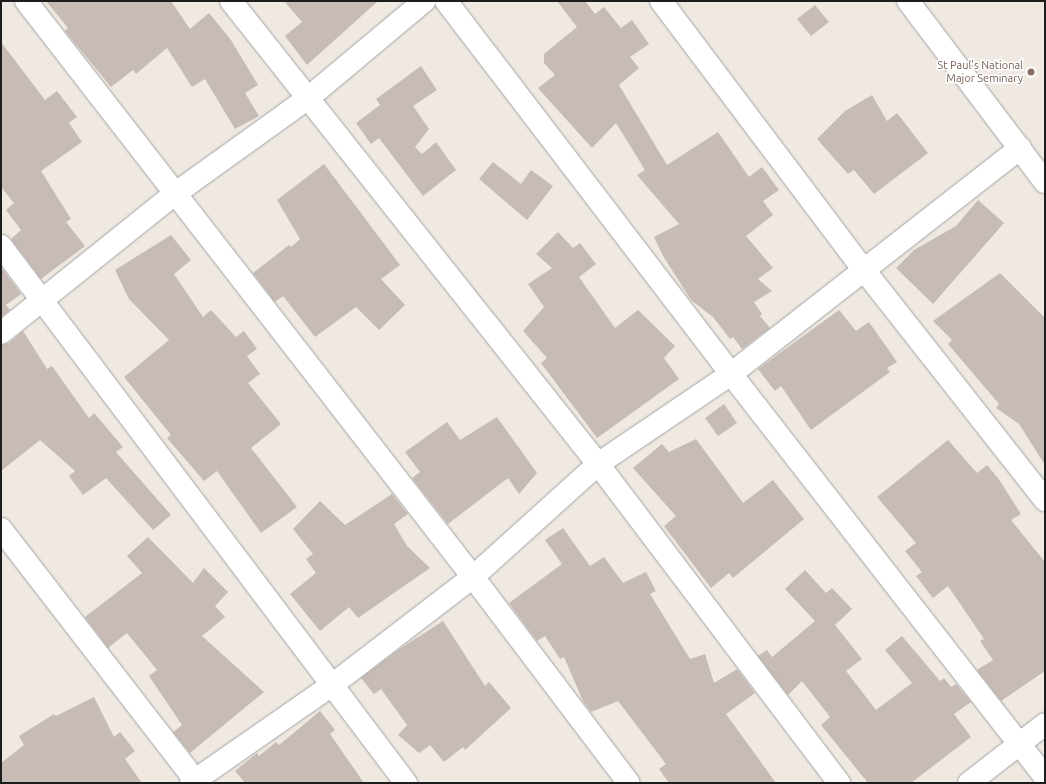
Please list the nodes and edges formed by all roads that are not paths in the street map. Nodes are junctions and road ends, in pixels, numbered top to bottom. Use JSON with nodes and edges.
{"nodes":[{"id":1,"x":26,"y":1,"type":"edge"},
{"id":2,"x":231,"y":1,"type":"edge"},
{"id":3,"x":424,"y":1,"type":"edge"},
{"id":4,"x":446,"y":1,"type":"edge"},
{"id":5,"x":661,"y":1,"type":"edge"},
{"id":6,"x":908,"y":1,"type":"edge"},
{"id":7,"x":307,"y":99,"type":"junction"},
{"id":8,"x":1020,"y":148,"type":"junction"},
{"id":9,"x":1045,"y":182,"type":"edge"},
{"id":10,"x":176,"y":193,"type":"junction"},
{"id":11,"x":1,"y":246,"type":"edge"},
{"id":12,"x":864,"y":270,"type":"junction"},
{"id":13,"x":44,"y":299,"type":"junction"},
{"id":14,"x":1,"y":332,"type":"edge"},
{"id":15,"x":731,"y":374,"type":"junction"},
{"id":16,"x":598,"y":464,"type":"junction"},
{"id":17,"x":1045,"y":500,"type":"edge"},
{"id":18,"x":1,"y":529,"type":"edge"},
{"id":19,"x":473,"y":577,"type":"junction"},
{"id":20,"x":332,"y":685,"type":"junction"},
{"id":21,"x":1045,"y":724,"type":"edge"},
{"id":22,"x":1020,"y":744,"type":"junction"},
{"id":23,"x":1045,"y":777,"type":"edge"},
{"id":24,"x":194,"y":782,"type":"edge"},
{"id":25,"x":406,"y":783,"type":"edge"},
{"id":26,"x":629,"y":783,"type":"edge"},
{"id":27,"x":839,"y":783,"type":"edge"},
{"id":28,"x":969,"y":783,"type":"edge"}],
"edges":[{"from":1,"to":10,"type":"street"},
{"from":2,"to":7,"type":"street"},
{"from":3,"to":7,"type":"street"},
{"from":4,"to":15,"type":"street"},
{"from":5,"to":12,"type":"street"},
{"from":6,"to":8,"type":"street"},
{"from":7,"to":10,"type":"street"},
{"from":7,"to":16,"type":"street"},
{"from":8,"to":9,"type":"street"},
{"from":8,"to":12,"type":"street"},
{"from":10,"to":13,"type":"street"},
{"from":10,"to":19,"type":"street"},
{"from":11,"to":13,"type":"street"},
{"from":12,"to":15,"type":"street"},
{"from":12,"to":17,"type":"street"},
{"from":13,"to":14,"type":"street"},
{"from":13,"to":20,"type":"street"},
{"from":15,"to":16,"type":"street"},
{"from":15,"to":22,"type":"street"},
{"from":16,"to":19,"type":"street"},
{"from":16,"to":27,"type":"street"},
{"from":18,"to":24,"type":"street"},
{"from":19,"to":20,"type":"street"},
{"from":19,"to":26,"type":"street"},
{"from":20,"to":24,"type":"street"},
{"from":20,"to":25,"type":"street"},
{"from":21,"to":22,"type":"street"},
{"from":22,"to":23,"type":"street"},
{"from":22,"to":28,"type":"street"}]}
